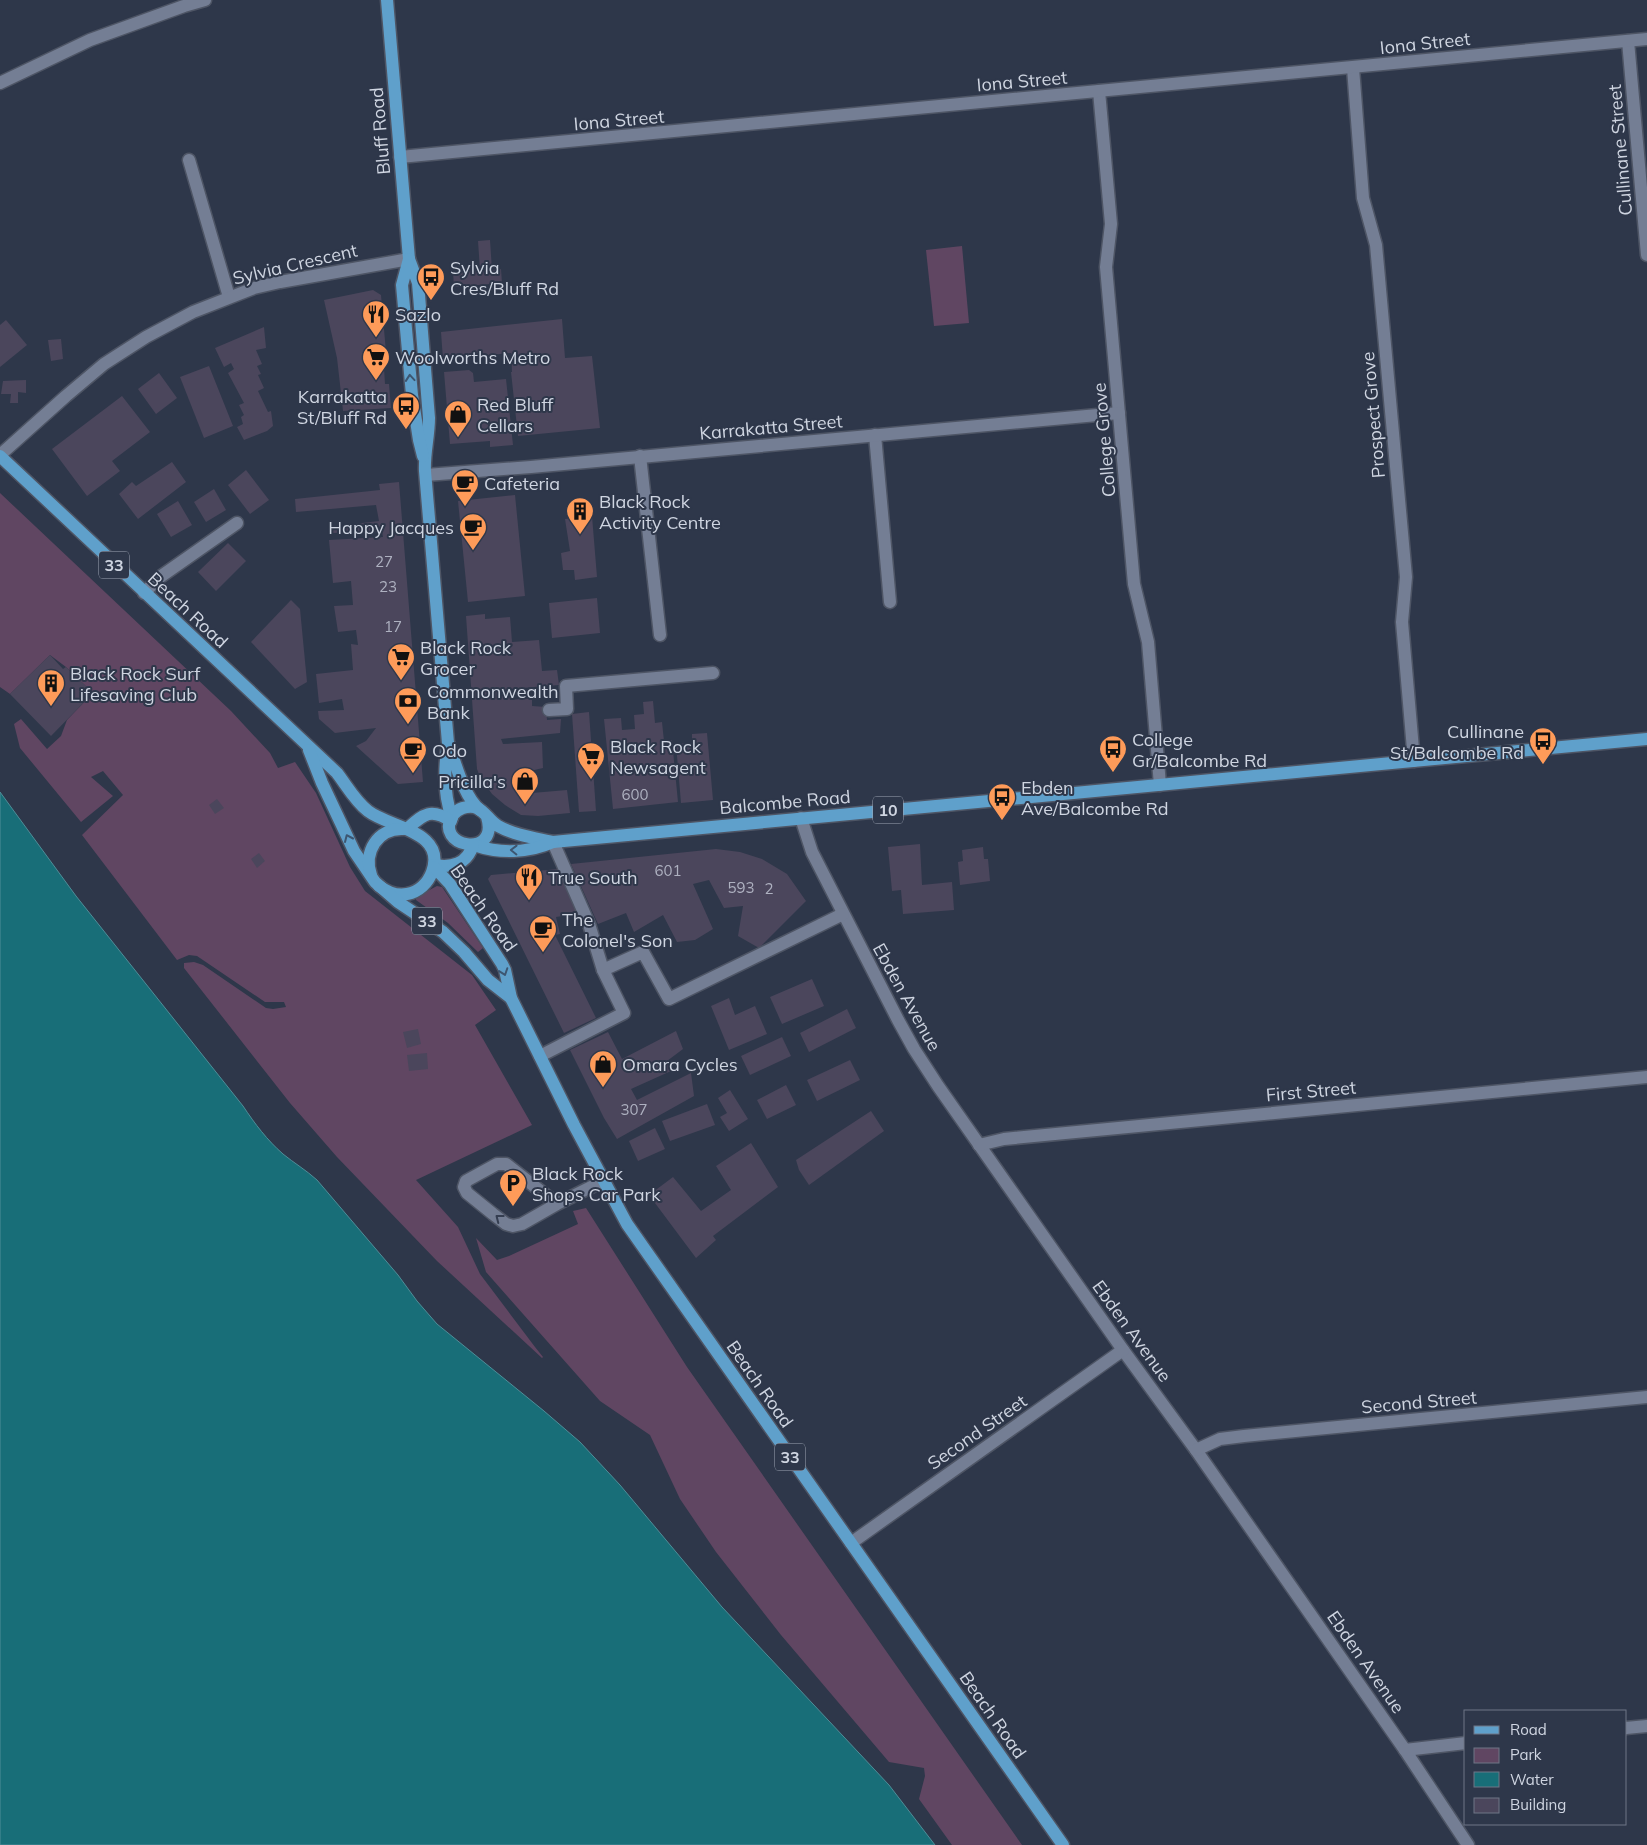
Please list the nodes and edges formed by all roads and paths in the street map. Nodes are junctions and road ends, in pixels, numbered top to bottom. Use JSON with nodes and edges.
{"nodes":[{"id":1,"x":205,"y":0,"type":"edge"},
{"id":2,"x":387,"y":0,"type":"edge"},
{"id":3,"x":1647,"y":39,"type":"edge"},
{"id":4,"x":1628,"y":41,"type":"junction"},
{"id":5,"x":1353,"y":68,"type":"junction"},
{"id":6,"x":0,"y":83,"type":"edge"},
{"id":7,"x":1099,"y":91,"type":"junction"},
{"id":8,"x":400,"y":157,"type":"junction"},
{"id":9,"x":189,"y":160,"type":"dead end"},
{"id":10,"x":1647,"y":256,"type":"edge"},
{"id":11,"x":409,"y":259,"type":"junction"},
{"id":12,"x":229,"y":297,"type":"junction"},
{"id":13,"x":1119,"y":413,"type":"junction"},
{"id":14,"x":875,"y":435,"type":"junction"},
{"id":15,"x":0,"y":456,"type":"edge"},
{"id":16,"x":640,"y":456,"type":"junction"},
{"id":17,"x":426,"y":475,"type":"junction"},
{"id":18,"x":237,"y":524,"type":"dead end"},
{"id":19,"x":144,"y":593,"type":"junction"},
{"id":20,"x":890,"y":602,"type":"dead end"},
{"id":21,"x":660,"y":635,"type":"dead end"},
{"id":22,"x":713,"y":673,"type":"dead end"},
{"id":23,"x":549,"y":710,"type":"dead end"},
{"id":24,"x":1647,"y":738,"type":"edge"},
{"id":25,"x":448,"y":743,"type":"junction"},
{"id":26,"x":308,"y":748,"type":"junction"},
{"id":27,"x":1414,"y":761,"type":"junction"},
{"id":28,"x":1160,"y":784,"type":"junction"},
{"id":29,"x":484,"y":814,"type":"junction"},
{"id":30,"x":801,"y":818,"type":"junction"},
{"id":31,"x":451,"y":819,"type":"junction"},
{"id":32,"x":405,"y":829,"type":"junction"},
{"id":33,"x":553,"y":842,"type":"junction"},
{"id":34,"x":473,"y":845,"type":"junction"},
{"id":35,"x":434,"y":866,"type":"junction"},
{"id":36,"x":376,"y":883,"type":"junction"},
{"id":37,"x":843,"y":914,"type":"junction"},
{"id":38,"x":604,"y":970,"type":"junction"},
{"id":39,"x":511,"y":998,"type":"junction"},
{"id":40,"x":540,"y":1056,"type":"junction"},
{"id":41,"x":1647,"y":1077,"type":"edge"},
{"id":42,"x":979,"y":1145,"type":"junction"},
{"id":43,"x":603,"y":1181,"type":"junction"},
{"id":44,"x":557,"y":1204,"type":"junction"},
{"id":45,"x":1123,"y":1350,"type":"junction"},
{"id":46,"x":1647,"y":1398,"type":"edge"},
{"id":47,"x":1196,"y":1450,"type":"junction"},
{"id":48,"x":851,"y":1543,"type":"junction"},
{"id":49,"x":1647,"y":1726,"type":"edge"},
{"id":50,"x":1627,"y":1728,"type":"edge"},
{"id":51,"x":1464,"y":1743,"type":"edge"},
{"id":52,"x":1405,"y":1750,"type":"junction"},
{"id":53,"x":1063,"y":1845,"type":"edge"},
{"id":54,"x":1468,"y":1845,"type":"edge"}],
"edges":[{"from":1,"to":6,"type":"street"},
{"from":2,"to":8,"type":"main road","name":"Bluff Road"},
{"from":3,"to":4,"type":"street","name":"Iona Street"},
{"from":4,"to":5,"type":"street","name":"Iona Street"},
{"from":4,"to":10,"type":"street","name":"Cullinane Street"},
{"from":5,"to":7,"type":"street","name":"Iona Street"},
{"from":5,"to":27,"type":"street","name":"Prospect Grove"},
{"from":7,"to":8,"type":"street","name":"Iona Street"},
{"from":7,"to":13,"type":"street","name":"College Grove"},
{"from":8,"to":11,"type":"main road","name":"Bluff Road"},
{"from":9,"to":12,"type":"street"},
{"from":11,"to":12,"type":"street","name":"Sylvia Crescent"},
{"from":11,"to":17,"type":"main road","name":"Bluff Road"},
{"from":12,"to":15,"type":"street","name":"Sylvia Crescent"},
{"from":13,"to":14,"type":"street","name":"Karrakatta Street"},
{"from":13,"to":28,"type":"street","name":"College Grove"},
{"from":14,"to":16,"type":"street","name":"Karrakatta Street"},
{"from":14,"to":20,"type":"street"},
{"from":15,"to":19,"type":"main road","name":"Beach Road","number":"33"},
{"from":16,"to":17,"type":"street","name":"Karrakatta Street"},
{"from":16,"to":21,"type":"street"},
{"from":17,"to":25,"type":"main road","name":"Bluff Road"},
{"from":18,"to":19,"type":"street"},
{"from":19,"to":26,"type":"main road","name":"Beach Road","number":"33"},
{"from":22,"to":23,"type":"street"},
{"from":24,"to":27,"type":"main road","name":"Balcombe Road","number":"10"},
{"from":25,"to":29,"type":"main road","name":"Bluff Road"},
{"from":25,"to":31,"type":"main road","name":"Bluff Road"},
{"from":26,"to":32,"type":"main road","name":"Beach Road","number":"33"},
{"from":36,"to":26,"type":"main road","name":"Beach Road","number":"33","one_way":true},
{"from":27,"to":28,"type":"main road","name":"Balcombe Road","number":"10"},
{"from":28,"to":30,"type":"main road","name":"Balcombe Road","number":"10"},
{"from":29,"to":31,"type":"main road"},
{"from":29,"to":33,"type":"main road","name":"Balcombe Road","number":"10"},
{"from":29,"to":34,"type":"main road"},
{"from":30,"to":33,"type":"main road","name":"Balcombe Road","number":"10"},
{"from":30,"to":37,"type":"street","name":"Ebden Avenue"},
{"from":31,"to":32,"type":"main road"},
{"from":31,"to":34,"type":"main road","name":"Balcombe Road","number":"10"},
{"from":32,"to":35,"type":"main road","name":"Beach Road","number":"33"},
{"from":32,"to":36,"type":"main road"},
{"from":33,"to":34,"type":"main road","name":"Balcombe Road","number":"10","one_way":true},
{"from":33,"to":38,"type":"street"},
{"from":34,"to":35,"type":"main road"},
{"from":35,"to":36,"type":"main road","name":"Beach Road","number":"33"},
{"from":35,"to":39,"type":"main road","name":"Beach Road","number":"33","one_way":true},
{"from":36,"to":39,"type":"main road","name":"Beach Road","number":"33"},
{"from":37,"to":38,"type":"street"},
{"from":37,"to":42,"type":"street","name":"Ebden Avenue"},
{"from":38,"to":40,"type":"street"},
{"from":39,"to":40,"type":"main road","name":"Beach Road","number":"33"},
{"from":40,"to":43,"type":"main road","name":"Beach Road","number":"33"},
{"from":41,"to":42,"type":"street","name":"First Street"},
{"from":42,"to":45,"type":"street","name":"Ebden Avenue"},
{"from":43,"to":44,"type":"street"},
{"from":43,"to":48,"type":"main road","name":"Beach Road","number":"33"},
{"from":44,"to":44,"type":"street","one_way":true},
{"from":45,"to":47,"type":"street","name":"Ebden Avenue"},
{"from":45,"to":48,"type":"street","name":"Second Street"},
{"from":46,"to":47,"type":"street","name":"Second Street"},
{"from":47,"to":52,"type":"street","name":"Ebden Avenue"},
{"from":48,"to":53,"type":"main road","name":"Beach Road","number":"33"},
{"from":49,"to":50,"type":"street"},
{"from":51,"to":52,"type":"street"},
{"from":52,"to":54,"type":"street","name":"Ebden Avenue"}]}
